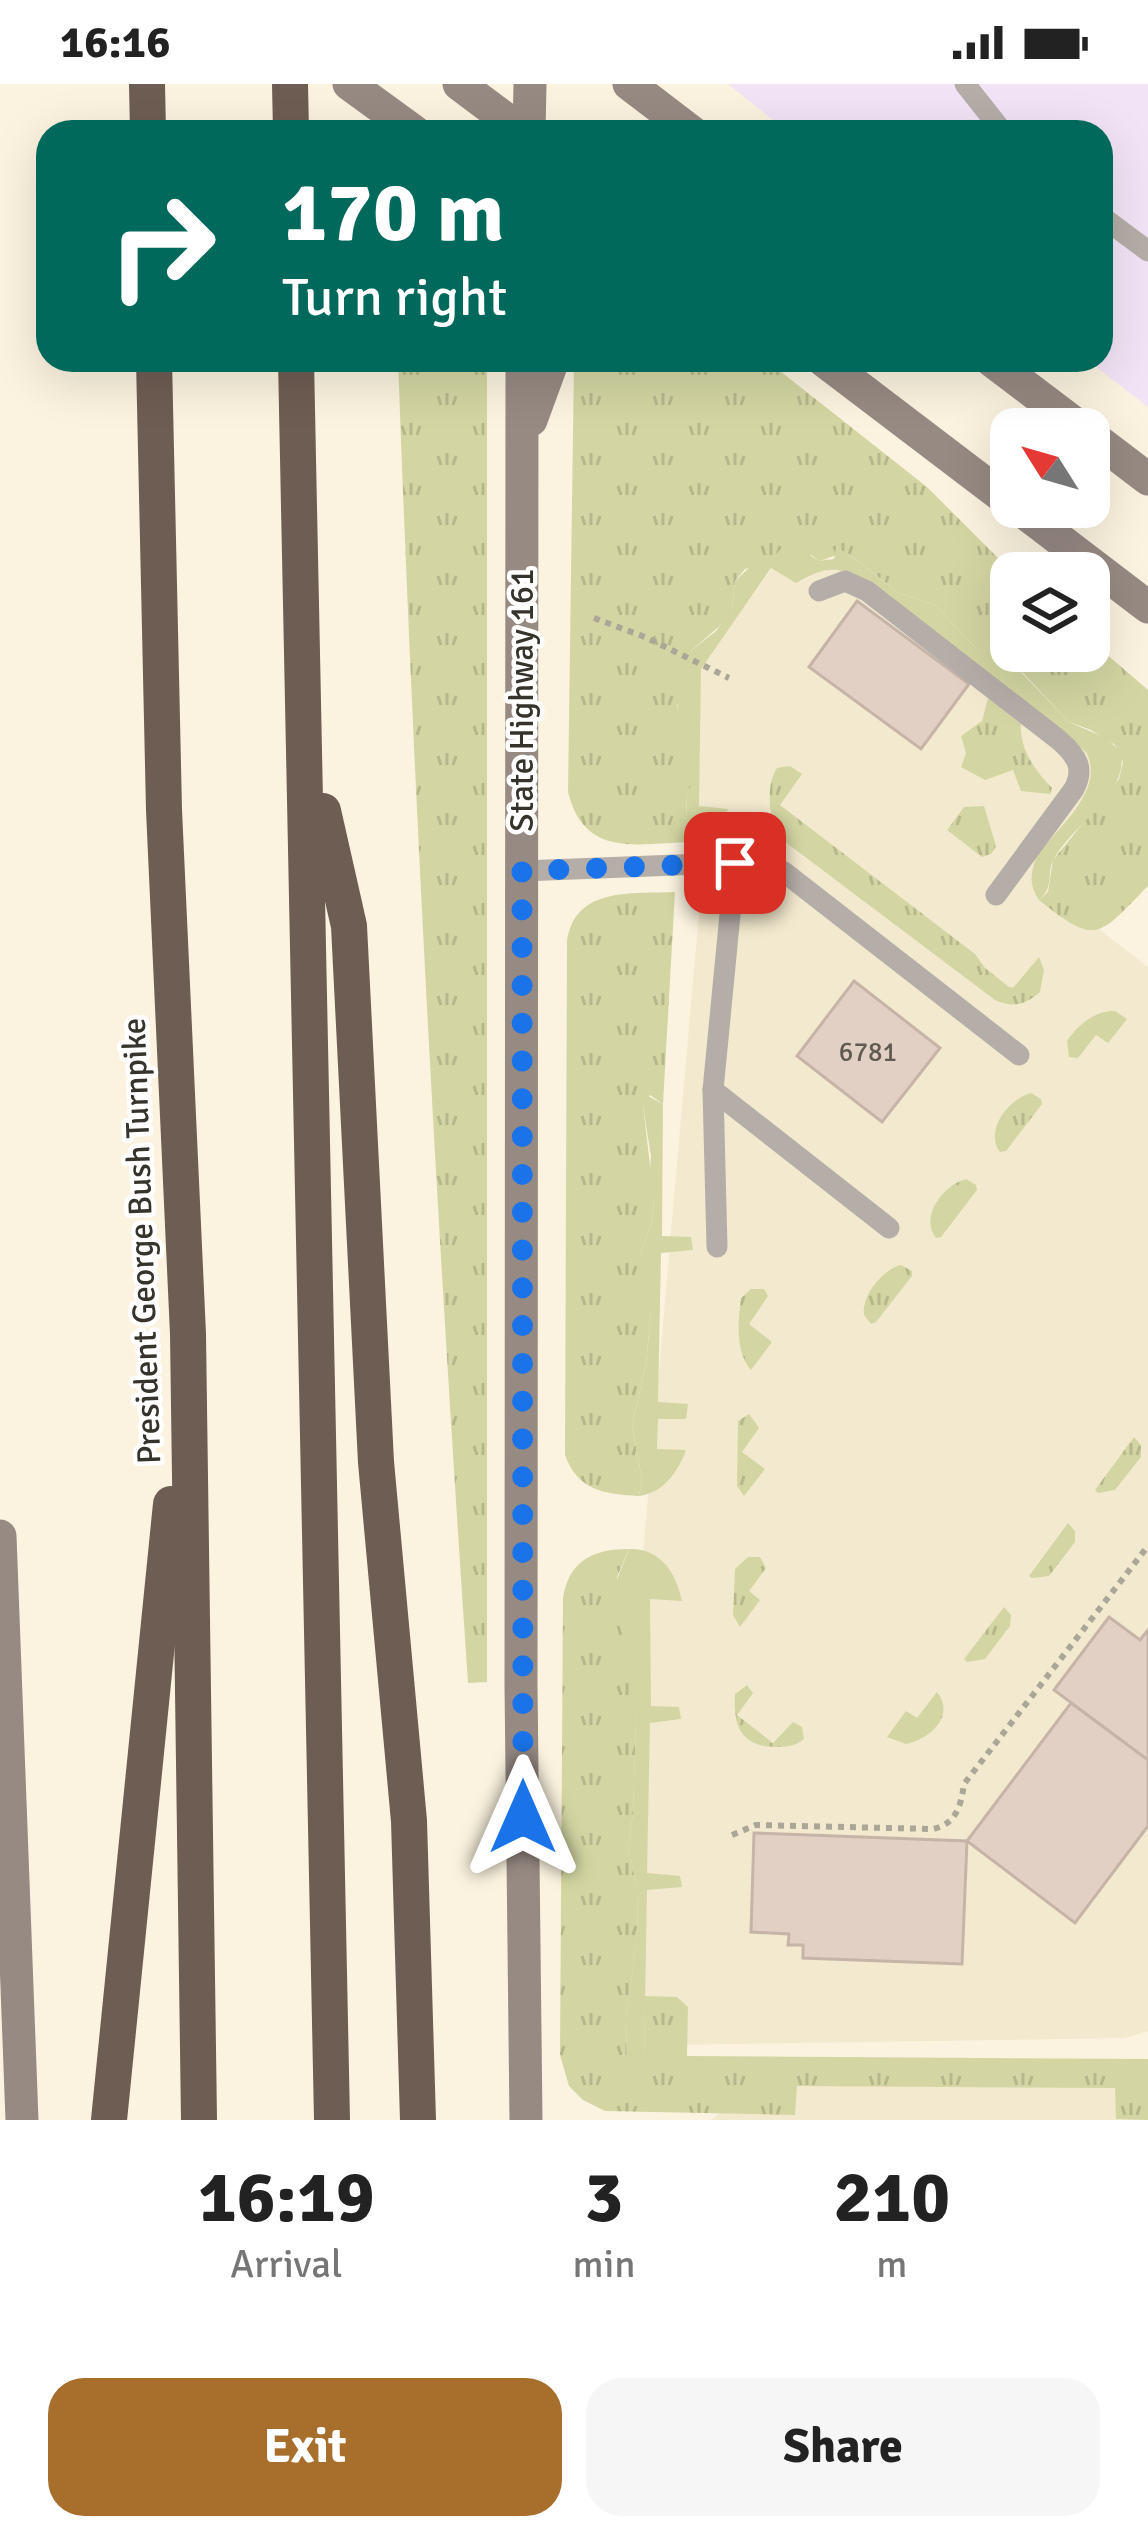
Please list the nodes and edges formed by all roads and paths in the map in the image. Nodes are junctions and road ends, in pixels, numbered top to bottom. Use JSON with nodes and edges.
{"nodes":[{"id":1,"x":147,"y":84,"type":"edge"},
{"id":2,"x":290,"y":84,"type":"edge"},
{"id":3,"x":349,"y":84,"type":"edge"},
{"id":4,"x":459,"y":84,"type":"edge"},
{"id":5,"x":530,"y":84,"type":"edge"},
{"id":6,"x":629,"y":84,"type":"edge"},
{"id":7,"x":965,"y":84,"type":"edge"},
{"id":8,"x":148,"y":120,"type":"edge"},
{"id":9,"x":291,"y":120,"type":"edge"},
{"id":10,"x":399,"y":120,"type":"edge"},
{"id":11,"x":509,"y":120,"type":"edge"},
{"id":12,"x":527,"y":120,"type":"edge"},
{"id":13,"x":676,"y":120,"type":"edge"},
{"id":14,"x":994,"y":120,"type":"edge"},
{"id":15,"x":1113,"y":225,"type":"edge"},
{"id":16,"x":1148,"y":251,"type":"edge"},
{"id":17,"x":154,"y":372,"type":"edge"},
{"id":18,"x":296,"y":372,"type":"edge"},
{"id":19,"x":522,"y":372,"type":"edge"},
{"id":20,"x":549,"y":372,"type":"edge"},
{"id":21,"x":839,"y":372,"type":"edge"},
{"id":22,"x":1008,"y":372,"type":"edge"},
{"id":23,"x":1055,"y":408,"type":"edge"},
{"id":24,"x":522,"y":444,"type":"junction"},
{"id":25,"x":1110,"y":450,"type":"edge"},
{"id":26,"x":1148,"y":479,"type":"edge"},
{"id":27,"x":990,"y":487,"type":"edge"},
{"id":28,"x":1044,"y":528,"type":"edge"},
{"id":29,"x":819,"y":591,"type":"dead end"},
{"id":30,"x":1148,"y":608,"type":"edge"},
{"id":31,"x":594,"y":618,"type":"dead end"},
{"id":32,"x":729,"y":678,"type":"dead end"},
{"id":33,"x":306,"y":731,"type":"junction"},
{"id":34,"x":735,"y":863,"type":"junction"},
{"id":35,"x":522,"y":871,"type":"junction"},
{"id":36,"x":996,"y":895,"type":"dead end"},
{"id":37,"x":1019,"y":1054,"type":"dead end"},
{"id":38,"x":713,"y":1090,"type":"junction"},
{"id":39,"x":890,"y":1228,"type":"dead end"},
{"id":40,"x":717,"y":1247,"type":"dead end"},
{"id":41,"x":188,"y":1334,"type":"junction"},
{"id":42,"x":0,"y":1536,"type":"edge"},
{"id":43,"x":1148,"y":1546,"type":"edge"},
{"id":44,"x":732,"y":1835,"type":"dead end"},
{"id":45,"x":22,"y":2120,"type":"edge"},
{"id":46,"x":109,"y":2120,"type":"edge"},
{"id":47,"x":199,"y":2120,"type":"edge"},
{"id":48,"x":332,"y":2120,"type":"edge"},
{"id":49,"x":418,"y":2120,"type":"edge"},
{"id":50,"x":526,"y":2120,"type":"edge"}],
"edges":[{"from":1,"to":8,"type":"highway"},
{"from":2,"to":9,"type":"highway"},
{"from":3,"to":10,"type":"main road"},
{"from":4,"to":11,"type":"main road"},
{"from":5,"to":12,"type":"main road"},
{"from":6,"to":13,"type":"main road"},
{"from":7,"to":14,"type":"lane"},
{"from":15,"to":16,"type":"lane"},
{"from":17,"to":41,"type":"highway","name":"President George Bush Turnpike"},
{"from":18,"to":33,"type":"highway"},
{"from":19,"to":24,"type":"main road","name":"State Highway 161"},
{"from":20,"to":24,"type":"main road"},
{"from":21,"to":27,"type":"main road"},
{"from":22,"to":23,"type":"main road"},
{"from":24,"to":35,"type":"main road","name":"State Highway 161"},
{"from":25,"to":26,"type":"main road"},
{"from":28,"to":30,"type":"main road"},
{"from":29,"to":36,"type":"lane"},
{"from":31,"to":32,"type":"path"},
{"from":33,"to":48,"type":"highway"},
{"from":33,"to":49,"type":"highway"},
{"from":34,"to":35,"type":"lane"},
{"from":34,"to":37,"type":"lane"},
{"from":34,"to":38,"type":"lane"},
{"from":35,"to":50,"type":"main road","name":"State Highway 161"},
{"from":38,"to":39,"type":"lane"},
{"from":38,"to":40,"type":"lane"},
{"from":41,"to":46,"type":"highway"},
{"from":41,"to":47,"type":"highway","name":"President George Bush Turnpike"},
{"from":42,"to":45,"type":"main road"},
{"from":43,"to":44,"type":"path"}]}
